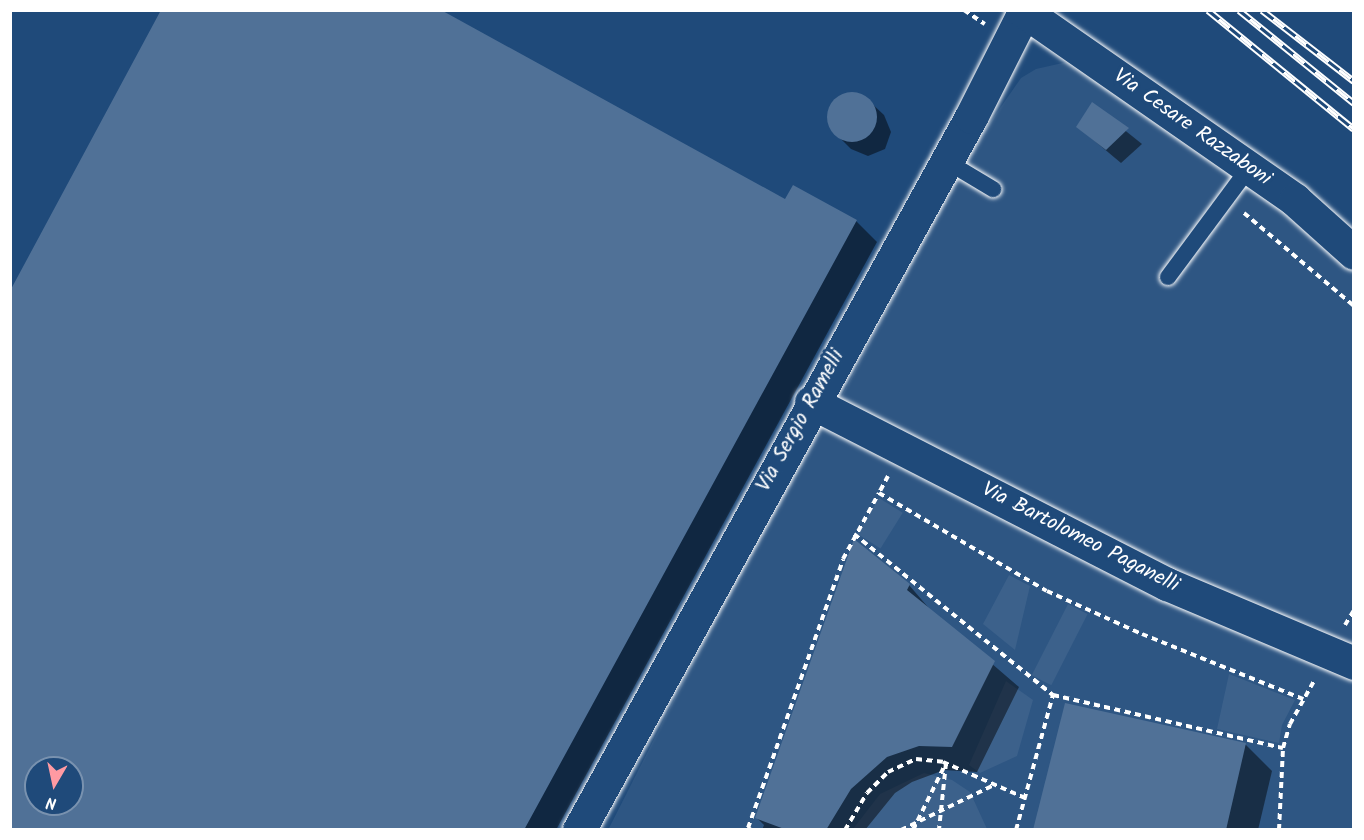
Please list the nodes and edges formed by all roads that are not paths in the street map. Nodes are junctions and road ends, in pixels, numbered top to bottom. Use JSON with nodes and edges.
{"nodes":[{"id":1,"x":1023,"y":11,"type":"edge"},
{"id":2,"x":946,"y":161,"type":"junction"},
{"id":3,"x":1249,"y":168,"type":"junction"},
{"id":4,"x":993,"y":189,"type":"dead end"},
{"id":5,"x":1353,"y":253,"type":"edge"},
{"id":6,"x":1168,"y":277,"type":"dead end"},
{"id":7,"x":811,"y":402,"type":"junction"},
{"id":8,"x":1342,"y":658,"type":"edge"},
{"id":9,"x":579,"y":830,"type":"edge"}],
"edges":[{"from":1,"to":2,"type":"street","name":"Via Sergio Ramelli"},
{"from":1,"to":3,"type":"street","name":"Via Cesare Razzaboni"},
{"from":2,"to":4,"type":"lane"},
{"from":2,"to":7,"type":"street","name":"Via Sergio Ramelli"},
{"from":3,"to":5,"type":"street","name":"Via Cesare Razzaboni"},
{"from":3,"to":6,"type":"lane"},
{"from":7,"to":8,"type":"street","name":"Via Bartolomeo Paganelli"},
{"from":7,"to":9,"type":"street","name":"Via Sergio Ramelli"}]}
